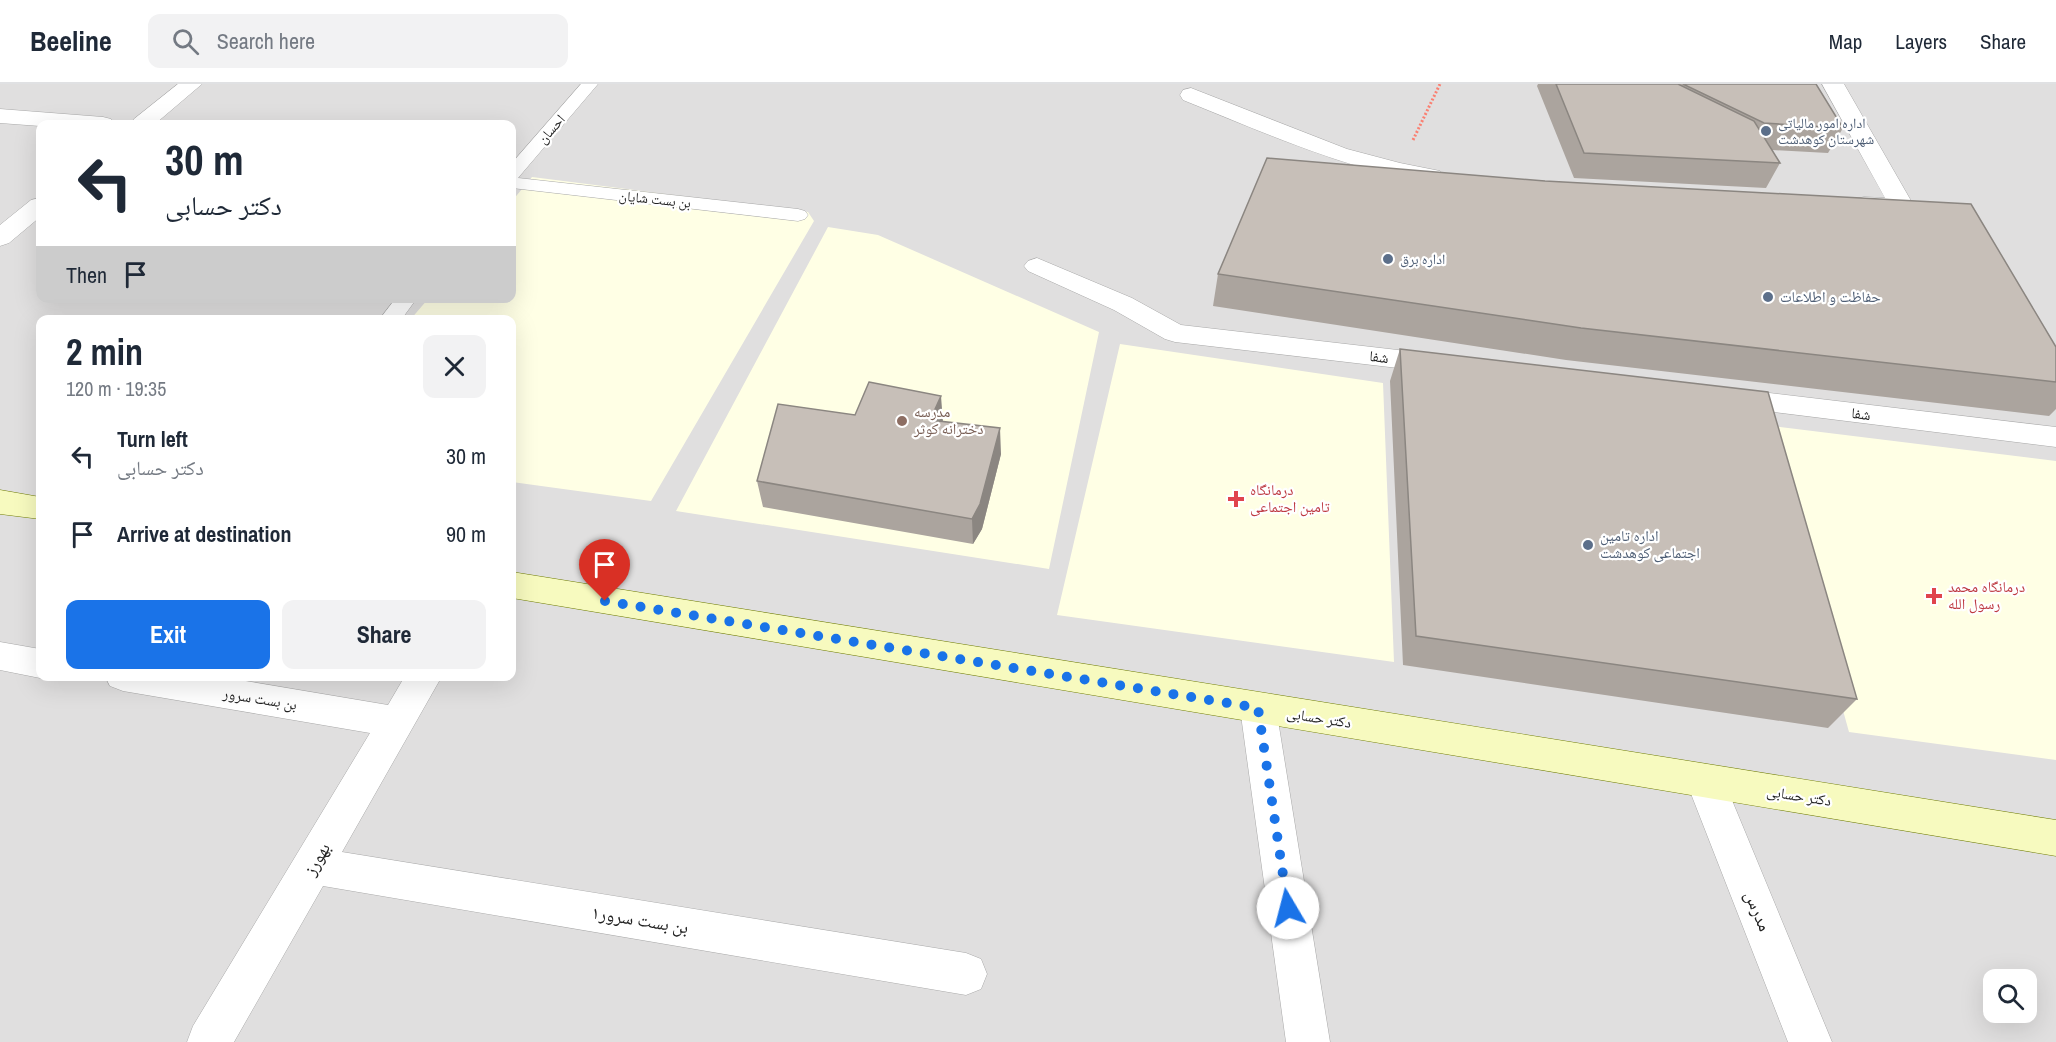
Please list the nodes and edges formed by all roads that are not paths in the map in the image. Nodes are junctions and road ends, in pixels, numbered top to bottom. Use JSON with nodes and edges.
{"nodes":[{"id":1,"x":191,"y":84,"type":"edge"},
{"id":2,"x":590,"y":84,"type":"edge"},
{"id":3,"x":1833,"y":84,"type":"edge"},
{"id":4,"x":1191,"y":94,"type":"dead end"},
{"id":5,"x":0,"y":116,"type":"edge"},
{"id":6,"x":52,"y":120,"type":"edge"},
{"id":7,"x":147,"y":120,"type":"edge"},
{"id":8,"x":516,"y":169,"type":"edge"},
{"id":9,"x":1457,"y":180,"type":"edge"},
{"id":10,"x":516,"y":183,"type":"edge"},
{"id":11,"x":1846,"y":203,"type":"edge"},
{"id":12,"x":36,"y":208,"type":"edge"},
{"id":13,"x":798,"y":215,"type":"dead end"},
{"id":14,"x":0,"y":238,"type":"edge"},
{"id":15,"x":1037,"y":266,"type":"dead end"},
{"id":16,"x":403,"y":303,"type":"edge"},
{"id":17,"x":393,"y":315,"type":"edge"},
{"id":18,"x":1473,"y":368,"type":"edge"},
{"id":19,"x":1699,"y":395,"type":"edge"},
{"id":20,"x":2056,"y":437,"type":"edge"},
{"id":21,"x":0,"y":502,"type":"edge"},
{"id":22,"x":36,"y":507,"type":"edge"},
{"id":23,"x":516,"y":586,"type":"edge"},
{"id":24,"x":0,"y":656,"type":"edge"},
{"id":25,"x":36,"y":662,"type":"edge"},
{"id":26,"x":153,"y":681,"type":"edge"},
{"id":27,"x":421,"y":681,"type":"edge"},
{"id":28,"x":1258,"y":708,"type":"junction"},
{"id":29,"x":397,"y":722,"type":"junction"},
{"id":30,"x":1705,"y":781,"type":"junction"},
{"id":31,"x":2056,"y":838,"type":"edge"},
{"id":32,"x":313,"y":866,"type":"junction"},
{"id":33,"x":966,"y":974,"type":"dead end"},
{"id":34,"x":209,"y":1042,"type":"edge"},
{"id":35,"x":1308,"y":1042,"type":"edge"},
{"id":36,"x":1810,"y":1042,"type":"edge"}],
"edges":[{"from":1,"to":7,"type":"street"},
{"from":2,"to":8,"type":"lane","name":"احسان"},
{"from":3,"to":11,"type":"street"},
{"from":4,"to":9,"type":"street"},
{"from":5,"to":6,"type":"street"},
{"from":10,"to":13,"type":"lane","name":"بن بست شایان"},
{"from":12,"to":14,"type":"street"},
{"from":15,"to":18,"type":"street","name":"شفا"},
{"from":16,"to":17,"type":"lane"},
{"from":19,"to":20,"type":"street","name":"شفا"},
{"from":21,"to":22,"type":"main road"},
{"from":23,"to":28,"type":"main road","name":"دکتر حسابی"},
{"from":24,"to":25,"type":"street"},
{"from":26,"to":29,"type":"street","name":"بن بست سرور"},
{"from":27,"to":29,"type":"street","name":"بهورز"},
{"from":28,"to":30,"type":"main road","name":"دکتر حسابی"},
{"from":28,"to":35,"type":"street"},
{"from":29,"to":32,"type":"street","name":"بهورز"},
{"from":30,"to":31,"type":"main road","name":"دکتر حسابی"},
{"from":30,"to":36,"type":"street","name":"مدرس"},
{"from":32,"to":33,"type":"street","name":"بن بست سرور۱"},
{"from":32,"to":34,"type":"street","name":"بهورز"}]}
